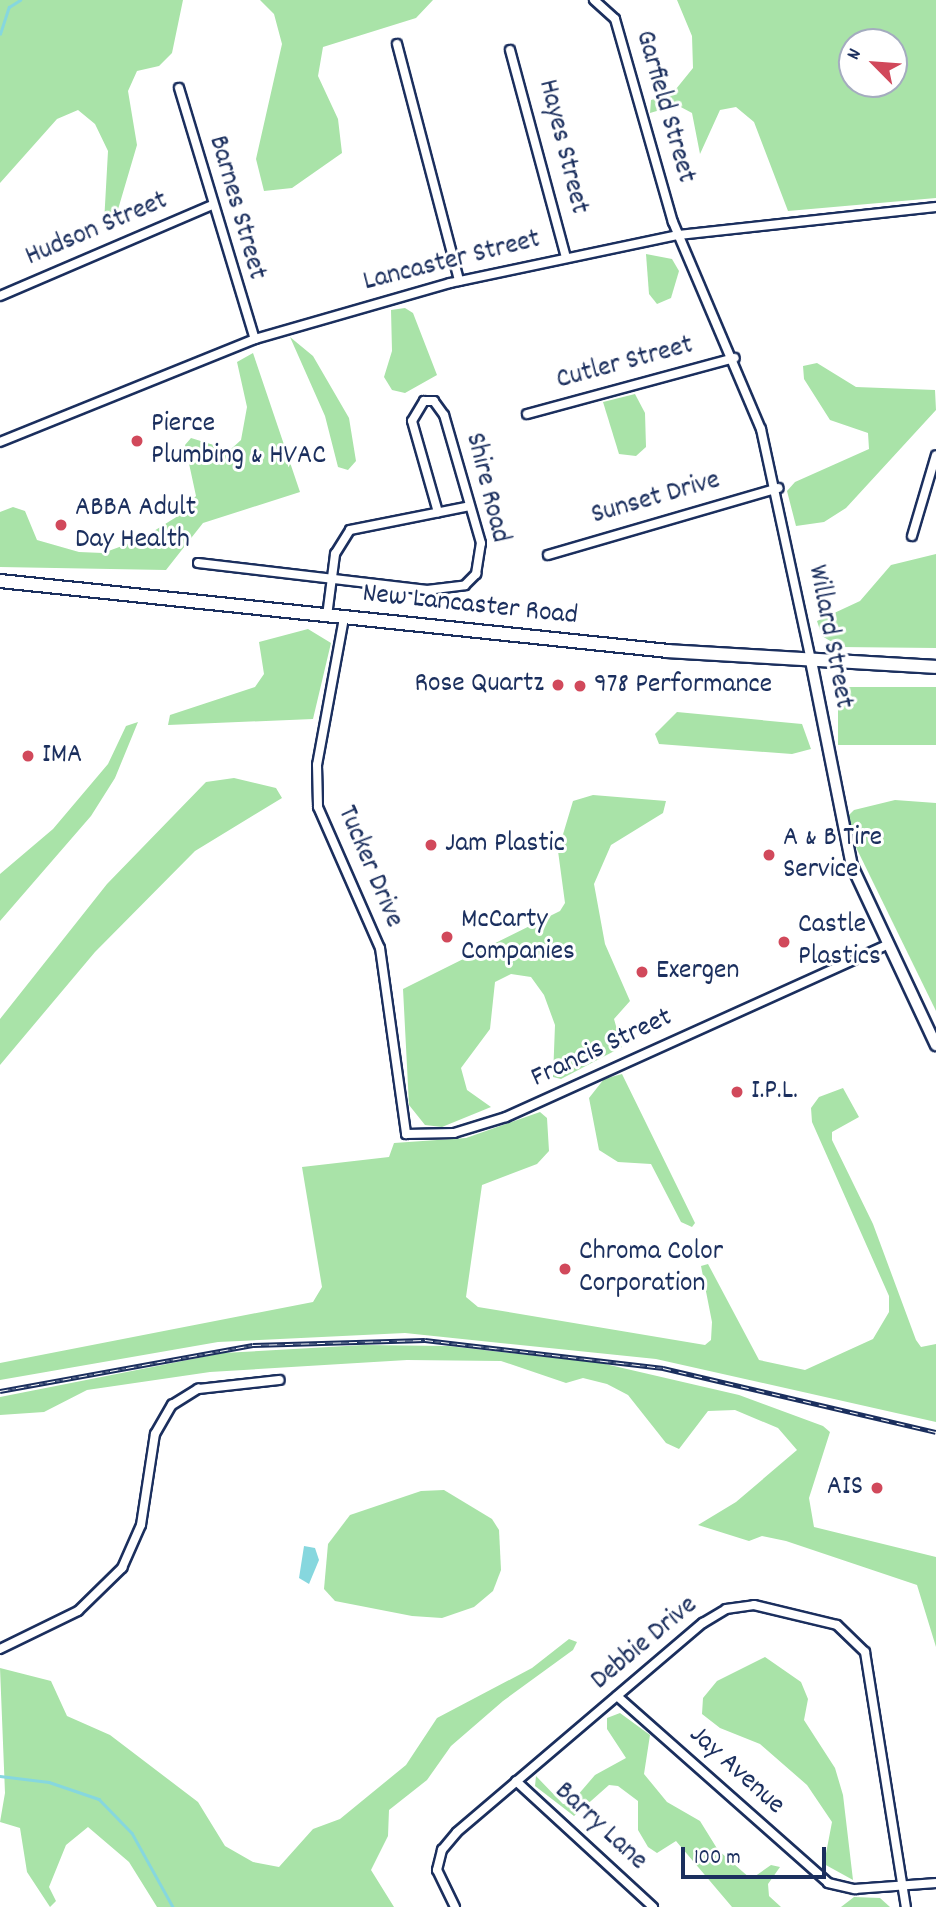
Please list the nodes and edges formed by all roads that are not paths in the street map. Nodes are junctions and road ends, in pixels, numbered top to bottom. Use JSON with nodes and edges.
{"nodes":[{"id":1,"x":594,"y":0,"type":"edge"},
{"id":2,"x":397,"y":44,"type":"dead end"},
{"id":3,"x":510,"y":50,"type":"dead end"},
{"id":4,"x":179,"y":88,"type":"dead end"},
{"id":5,"x":212,"y":205,"type":"junction"},
{"id":6,"x":936,"y":207,"type":"edge"},
{"id":7,"x":678,"y":235,"type":"junction"},
{"id":8,"x":566,"y":257,"type":"junction"},
{"id":9,"x":459,"y":281,"type":"junction"},
{"id":10,"x":0,"y":296,"type":"edge"},
{"id":11,"x":255,"y":339,"type":"junction"},
{"id":12,"x":735,"y":358,"type":"junction"},
{"id":13,"x":527,"y":414,"type":"dead end"},
{"id":14,"x":0,"y":442,"type":"edge"},
{"id":15,"x":936,"y":455,"type":"edge"},
{"id":16,"x":778,"y":488,"type":"junction"},
{"id":17,"x":470,"y":506,"type":"junction"},
{"id":18,"x":438,"y":512,"type":"junction"},
{"id":19,"x":912,"y":536,"type":"dead end"},
{"id":20,"x":548,"y":555,"type":"dead end"},
{"id":21,"x":198,"y":563,"type":"dead end"},
{"id":22,"x":331,"y":578,"type":"junction"},
{"id":23,"x":0,"y":581,"type":"edge"},
{"id":24,"x":327,"y":616,"type":"junction"},
{"id":25,"x":344,"y":618,"type":"junction"},
{"id":26,"x":811,"y":661,"type":"junction"},
{"id":27,"x":936,"y":667,"type":"edge"},
{"id":28,"x":887,"y":945,"type":"junction"},
{"id":29,"x":936,"y":1045,"type":"edge"},
{"id":30,"x":406,"y":1134,"type":"joint"},
{"id":31,"x":280,"y":1380,"type":"dead end"},
{"id":32,"x":0,"y":1649,"type":"edge"},
{"id":33,"x":617,"y":1696,"type":"junction"},
{"id":34,"x":516,"y":1781,"type":"junction"},
{"id":35,"x":936,"y":1883,"type":"edge"},
{"id":36,"x":906,"y":1887,"type":"junction"},
{"id":37,"x":455,"y":1907,"type":"edge"},
{"id":38,"x":653,"y":1907,"type":"edge"},
{"id":39,"x":906,"y":1907,"type":"edge"}],
"edges":[{"from":1,"to":7,"type":"street","name":"Garfield Street"},
{"from":2,"to":9,"type":"street"},
{"from":3,"to":8,"type":"street","name":"Hayes Street"},
{"from":4,"to":5,"type":"street","name":"Barnes Street"},
{"from":5,"to":10,"type":"street","name":"Hudson Street"},
{"from":5,"to":11,"type":"street","name":"Barnes Street"},
{"from":6,"to":7,"type":"street","name":"Lancaster Street"},
{"from":7,"to":8,"type":"street","name":"Lancaster Street"},
{"from":7,"to":12,"type":"street","name":"Willard Street"},
{"from":8,"to":9,"type":"street","name":"Lancaster Street"},
{"from":9,"to":11,"type":"street","name":"Lancaster Street"},
{"from":11,"to":14,"type":"street","name":"Lancaster Street"},
{"from":12,"to":13,"type":"street","name":"Cutler Street"},
{"from":12,"to":16,"type":"street","name":"Willard Street"},
{"from":15,"to":19,"type":"street"},
{"from":16,"to":20,"type":"street","name":"Sunset Drive"},
{"from":16,"to":26,"type":"street","name":"Willard Street"},
{"from":17,"to":18,"type":"street"},
{"from":17,"to":18,"type":"street","name":"Shire Road"},
{"from":17,"to":22,"type":"street","name":"Shire Road"},
{"from":18,"to":22,"type":"street"},
{"from":21,"to":22,"type":"street","name":"Shire Road"},
{"from":22,"to":24,"type":"street"},
{"from":23,"to":24,"type":"main road","name":"New Lancaster Road"},
{"from":24,"to":25,"type":"main road","name":"New Lancaster Road"},
{"from":25,"to":26,"type":"main road","name":"New Lancaster Road"},
{"from":25,"to":30,"type":"street","name":"Tucker Drive"},
{"from":26,"to":27,"type":"main road","name":"New Lancaster Road"},
{"from":26,"to":28,"type":"street","name":"Willard Street"},
{"from":28,"to":29,"type":"street","name":"Willard Street"},
{"from":28,"to":30,"type":"street","name":"Francis Street"},
{"from":31,"to":32,"type":"street"},
{"from":33,"to":34,"type":"street","name":"Debbie Drive"},
{"from":33,"to":36,"type":"street","name":"Jay Avenue"},
{"from":33,"to":36,"type":"street","name":"Debbie Drive"},
{"from":34,"to":37,"type":"street","name":"Debbie Drive"},
{"from":34,"to":38,"type":"street","name":"Barry Lane"},
{"from":35,"to":36,"type":"street","name":"Jay Avenue"},
{"from":36,"to":39,"type":"street","name":"Debbie Drive"}]}
